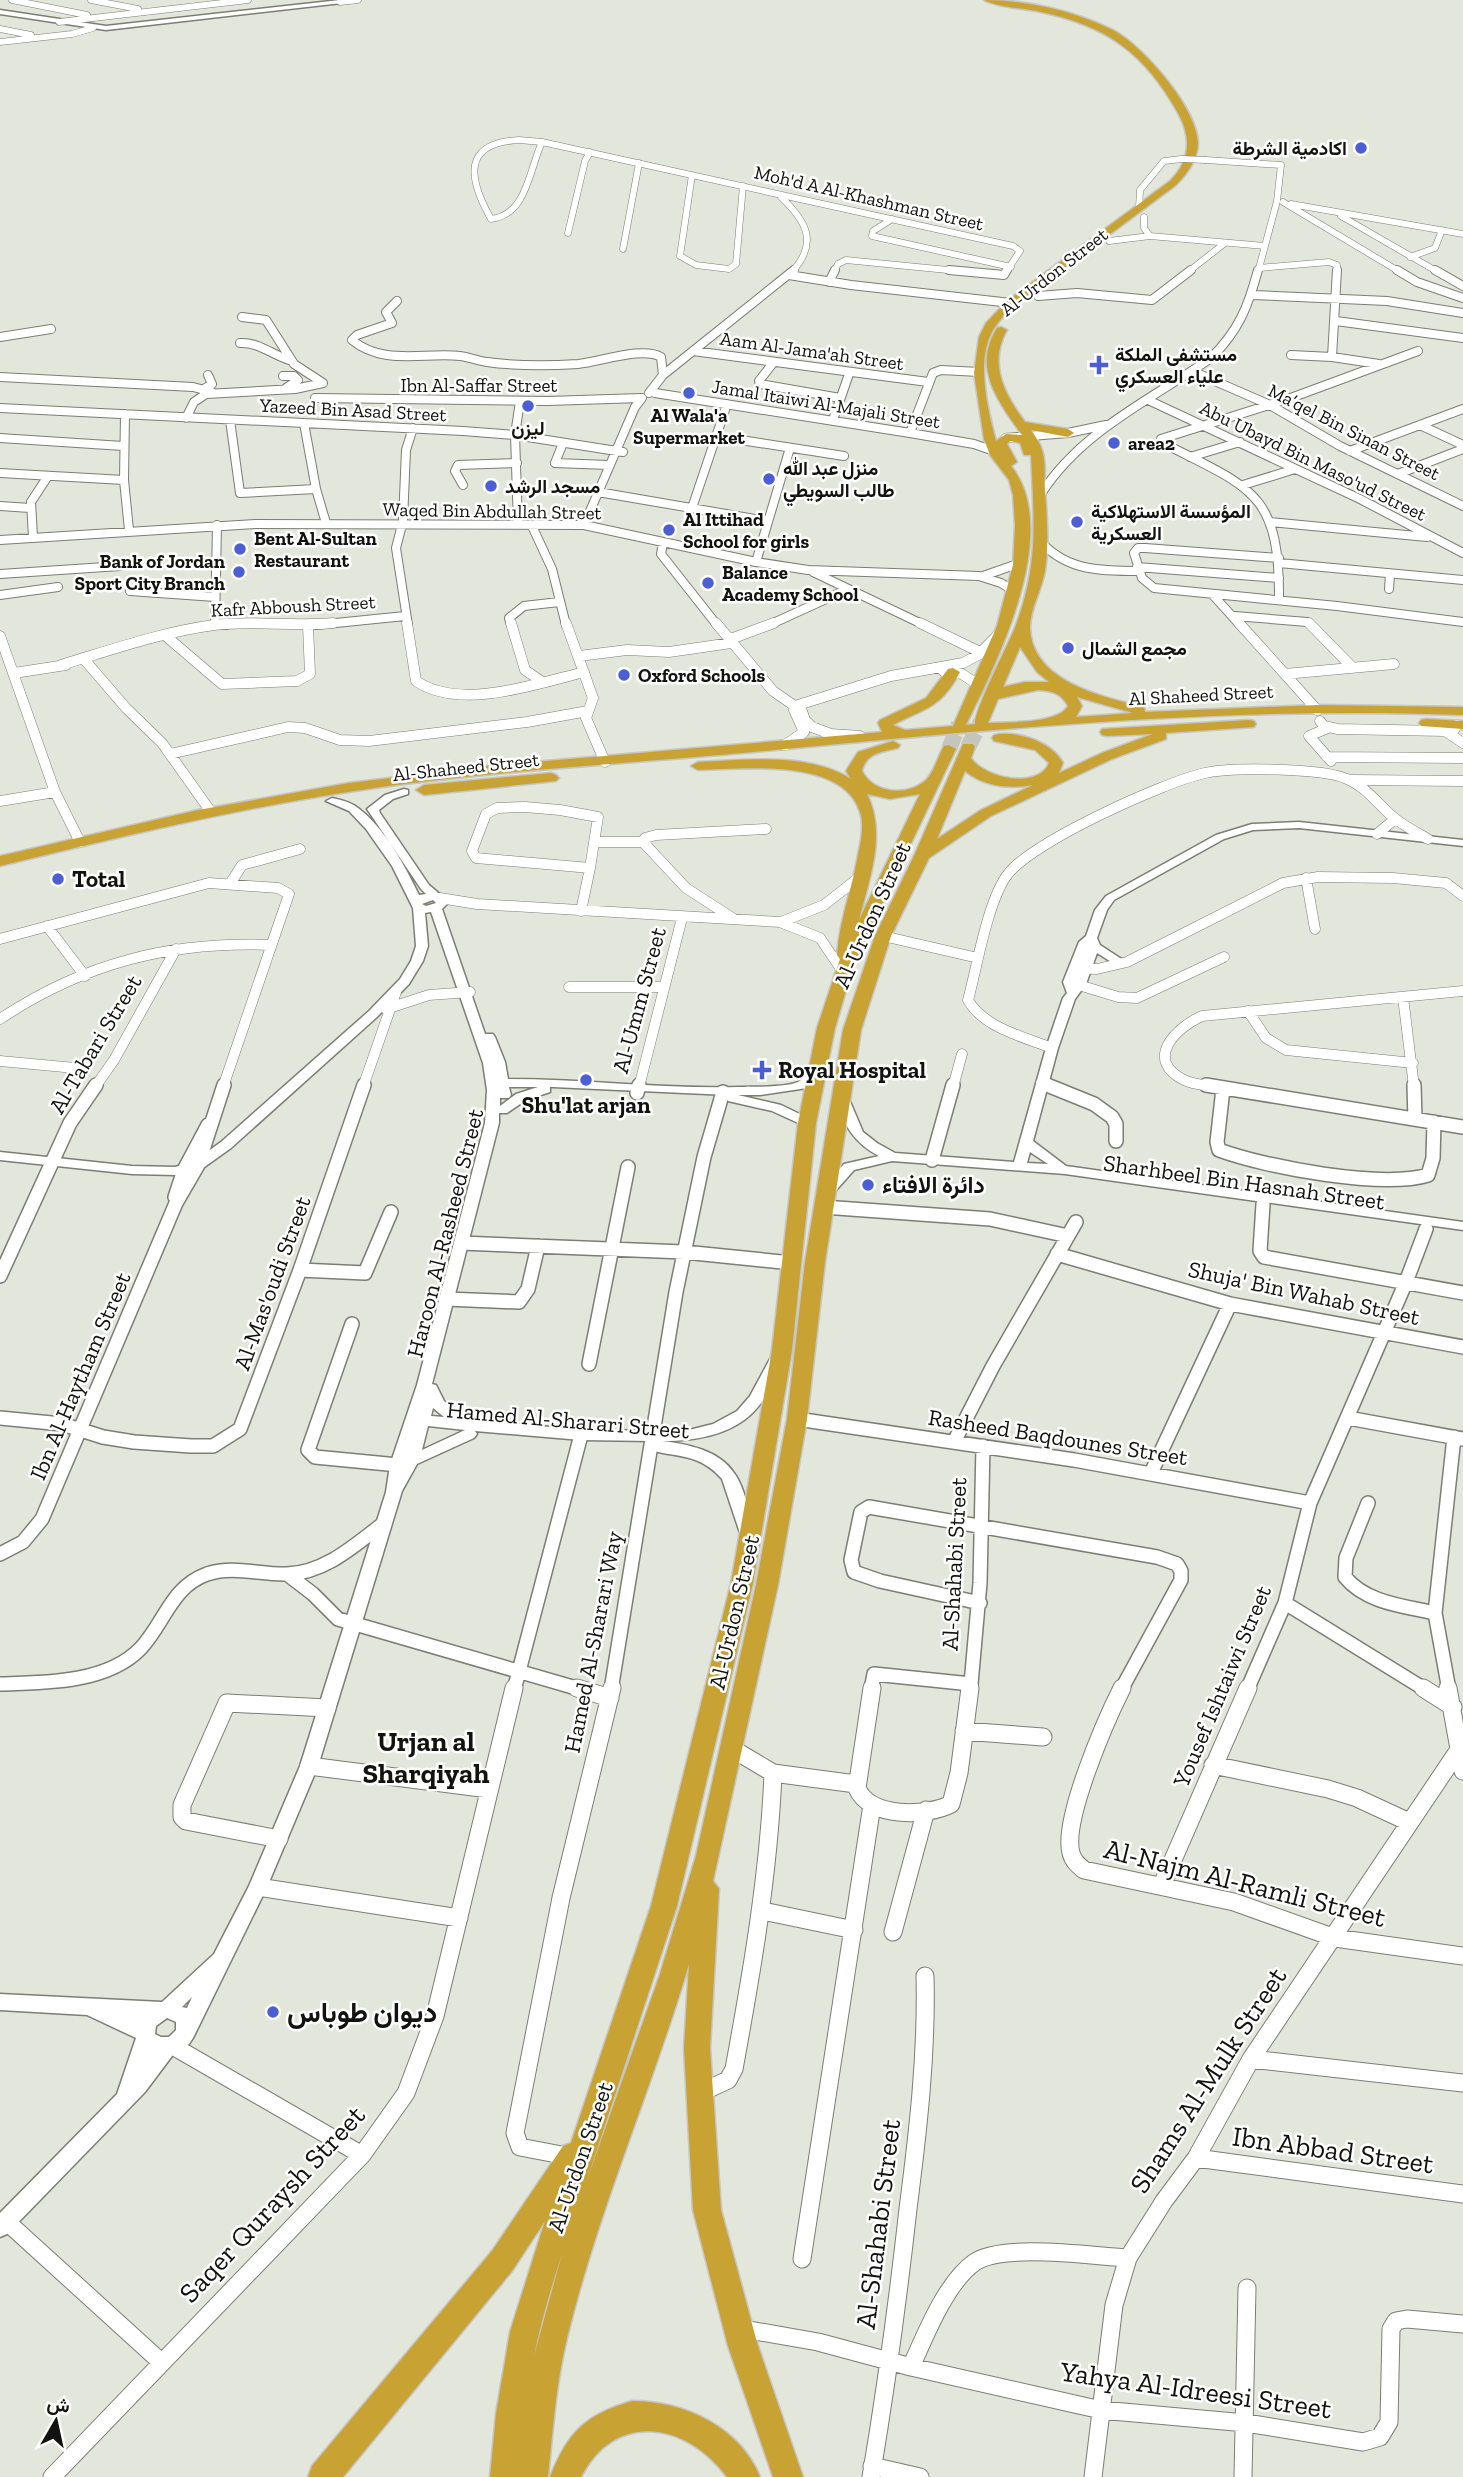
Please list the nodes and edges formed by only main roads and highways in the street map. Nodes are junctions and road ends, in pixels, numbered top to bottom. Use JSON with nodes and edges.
{"nodes":[{"id":1,"x":988,"y":0,"type":"edge"},
{"id":2,"x":1008,"y":0,"type":"edge"},
{"id":3,"x":1203,"y":132,"type":"dead end"},
{"id":4,"x":1205,"y":146,"type":"dead end"},
{"id":5,"x":1141,"y":208,"type":"junction"},
{"id":6,"x":986,"y":424,"type":"junction"},
{"id":7,"x":1023,"y":427,"type":"junction"},
{"id":8,"x":1068,"y":433,"type":"road end"},
{"id":9,"x":1016,"y":483,"type":"junction"},
{"id":10,"x":1039,"y":488,"type":"junction"},
{"id":11,"x":1023,"y":627,"type":"junction"},
{"id":12,"x":952,"y":669,"type":"road end"},
{"id":13,"x":992,"y":696,"type":"junction"},
{"id":14,"x":1199,"y":714,"type":"junction"},
{"id":15,"x":1322,"y":720,"type":"junction"},
{"id":16,"x":981,"y":722,"type":"tunnel mouth"},
{"id":17,"x":1457,"y":723,"type":"edge"},
{"id":18,"x":959,"y":724,"type":"tunnel mouth"},
{"id":19,"x":1027,"y":725,"type":"junction"},
{"id":20,"x":1212,"y":727,"type":"junction"},
{"id":21,"x":910,"y":733,"type":"junction"},
{"id":22,"x":999,"y":737,"type":"junction"},
{"id":23,"x":893,"y":745,"type":"junction"},
{"id":24,"x":960,"y":751,"type":"junction"},
{"id":25,"x":669,"y":767,"type":"junction"},
{"id":26,"x":934,"y":782,"type":"junction"},
{"id":27,"x":922,"y":856,"type":"junction"},
{"id":28,"x":0,"y":861,"type":"edge"},
{"id":29,"x":0,"y":872,"type":"edge"},
{"id":30,"x":844,"y":968,"type":"junction"},
{"id":31,"x":816,"y":1073,"type":"joint"},
{"id":32,"x":708,"y":1856,"type":"junction"},
{"id":33,"x":589,"y":2132,"type":"junction"},
{"id":34,"x":323,"y":2477,"type":"edge"},
{"id":35,"x":505,"y":2477,"type":"edge"},
{"id":36,"x":533,"y":2477,"type":"edge"},
{"id":37,"x":565,"y":2477,"type":"edge"},
{"id":38,"x":745,"y":2477,"type":"edge"},
{"id":39,"x":788,"y":2477,"type":"edge"}],
"edges":[{"from":1,"to":5,"type":"highway","name":"Al-Urdon Street"},
{"from":2,"to":3,"type":"highway"},
{"from":4,"to":5,"type":"highway","name":"Al-Urdon Street"},
{"from":5,"to":6,"type":"highway","name":"Al-Urdon Street"},
{"from":5,"to":7,"type":"highway","name":"Al-Urdon Street"},
{"from":6,"to":7,"type":"highway"},
{"from":6,"to":9,"type":"highway","name":"Al-Urdon Street"},
{"from":7,"to":8,"type":"highway"},
{"from":7,"to":10,"type":"highway","name":"Al-Urdon Street"},
{"from":9,"to":10,"type":"highway"},
{"from":9,"to":18,"type":"highway","name":"Al-Urdon Street"},
{"from":10,"to":11,"type":"highway","name":"Al-Urdon Street"},
{"from":11,"to":13,"type":"highway","name":"Al-Urdon Street"},
{"from":11,"to":14,"type":"highway"},
{"from":12,"to":21,"type":"highway"},
{"from":13,"to":16,"type":"highway","name":"Al-Urdon Street"},
{"from":13,"to":19,"type":"highway"},
{"from":14,"to":15,"type":"highway","name":"Al Shaheed Street"},
{"from":14,"to":19,"type":"highway","name":"Al Shaheed Street"},
{"from":15,"to":17,"type":"highway","name":"Al Shaheed Street"},
{"from":15,"to":20,"type":"highway","name":"Al Shaheed Street"},
{"from":19,"to":21,"type":"highway","name":"Al-Shaheed Street"},
{"from":20,"to":22,"type":"highway","name":"Al Shaheed Street"},
{"from":20,"to":27,"type":"highway"},
{"from":21,"to":28,"type":"highway","name":"Al-Shaheed Street"},
{"from":22,"to":23,"type":"highway","name":"Al-Shaheed Street"},
{"from":22,"to":24,"type":"highway"},
{"from":23,"to":25,"type":"highway","name":"Al-Shaheed Street"},
{"from":23,"to":26,"type":"highway"},
{"from":24,"to":26,"type":"highway","name":"Al-Urdon Street"},
{"from":24,"to":27,"type":"highway","name":"Al-Urdon Street"},
{"from":25,"to":29,"type":"highway","name":"Al-Shaheed Street"},
{"from":25,"to":30,"type":"highway"},
{"from":26,"to":30,"type":"highway","name":"Al-Urdon Street"},
{"from":27,"to":32,"type":"highway","name":"Al-Urdon Street"},
{"from":30,"to":31,"type":"highway","name":"Al-Urdon Street"},
{"from":31,"to":33,"type":"highway","name":"Al-Urdon Street"},
{"from":32,"to":36,"type":"highway","name":"Al-Urdon Street"},
{"from":32,"to":39,"type":"highway"},
{"from":33,"to":34,"type":"highway"},
{"from":33,"to":35,"type":"highway","name":"Al-Urdon Street"},
{"from":37,"to":38,"type":"highway"}]}
